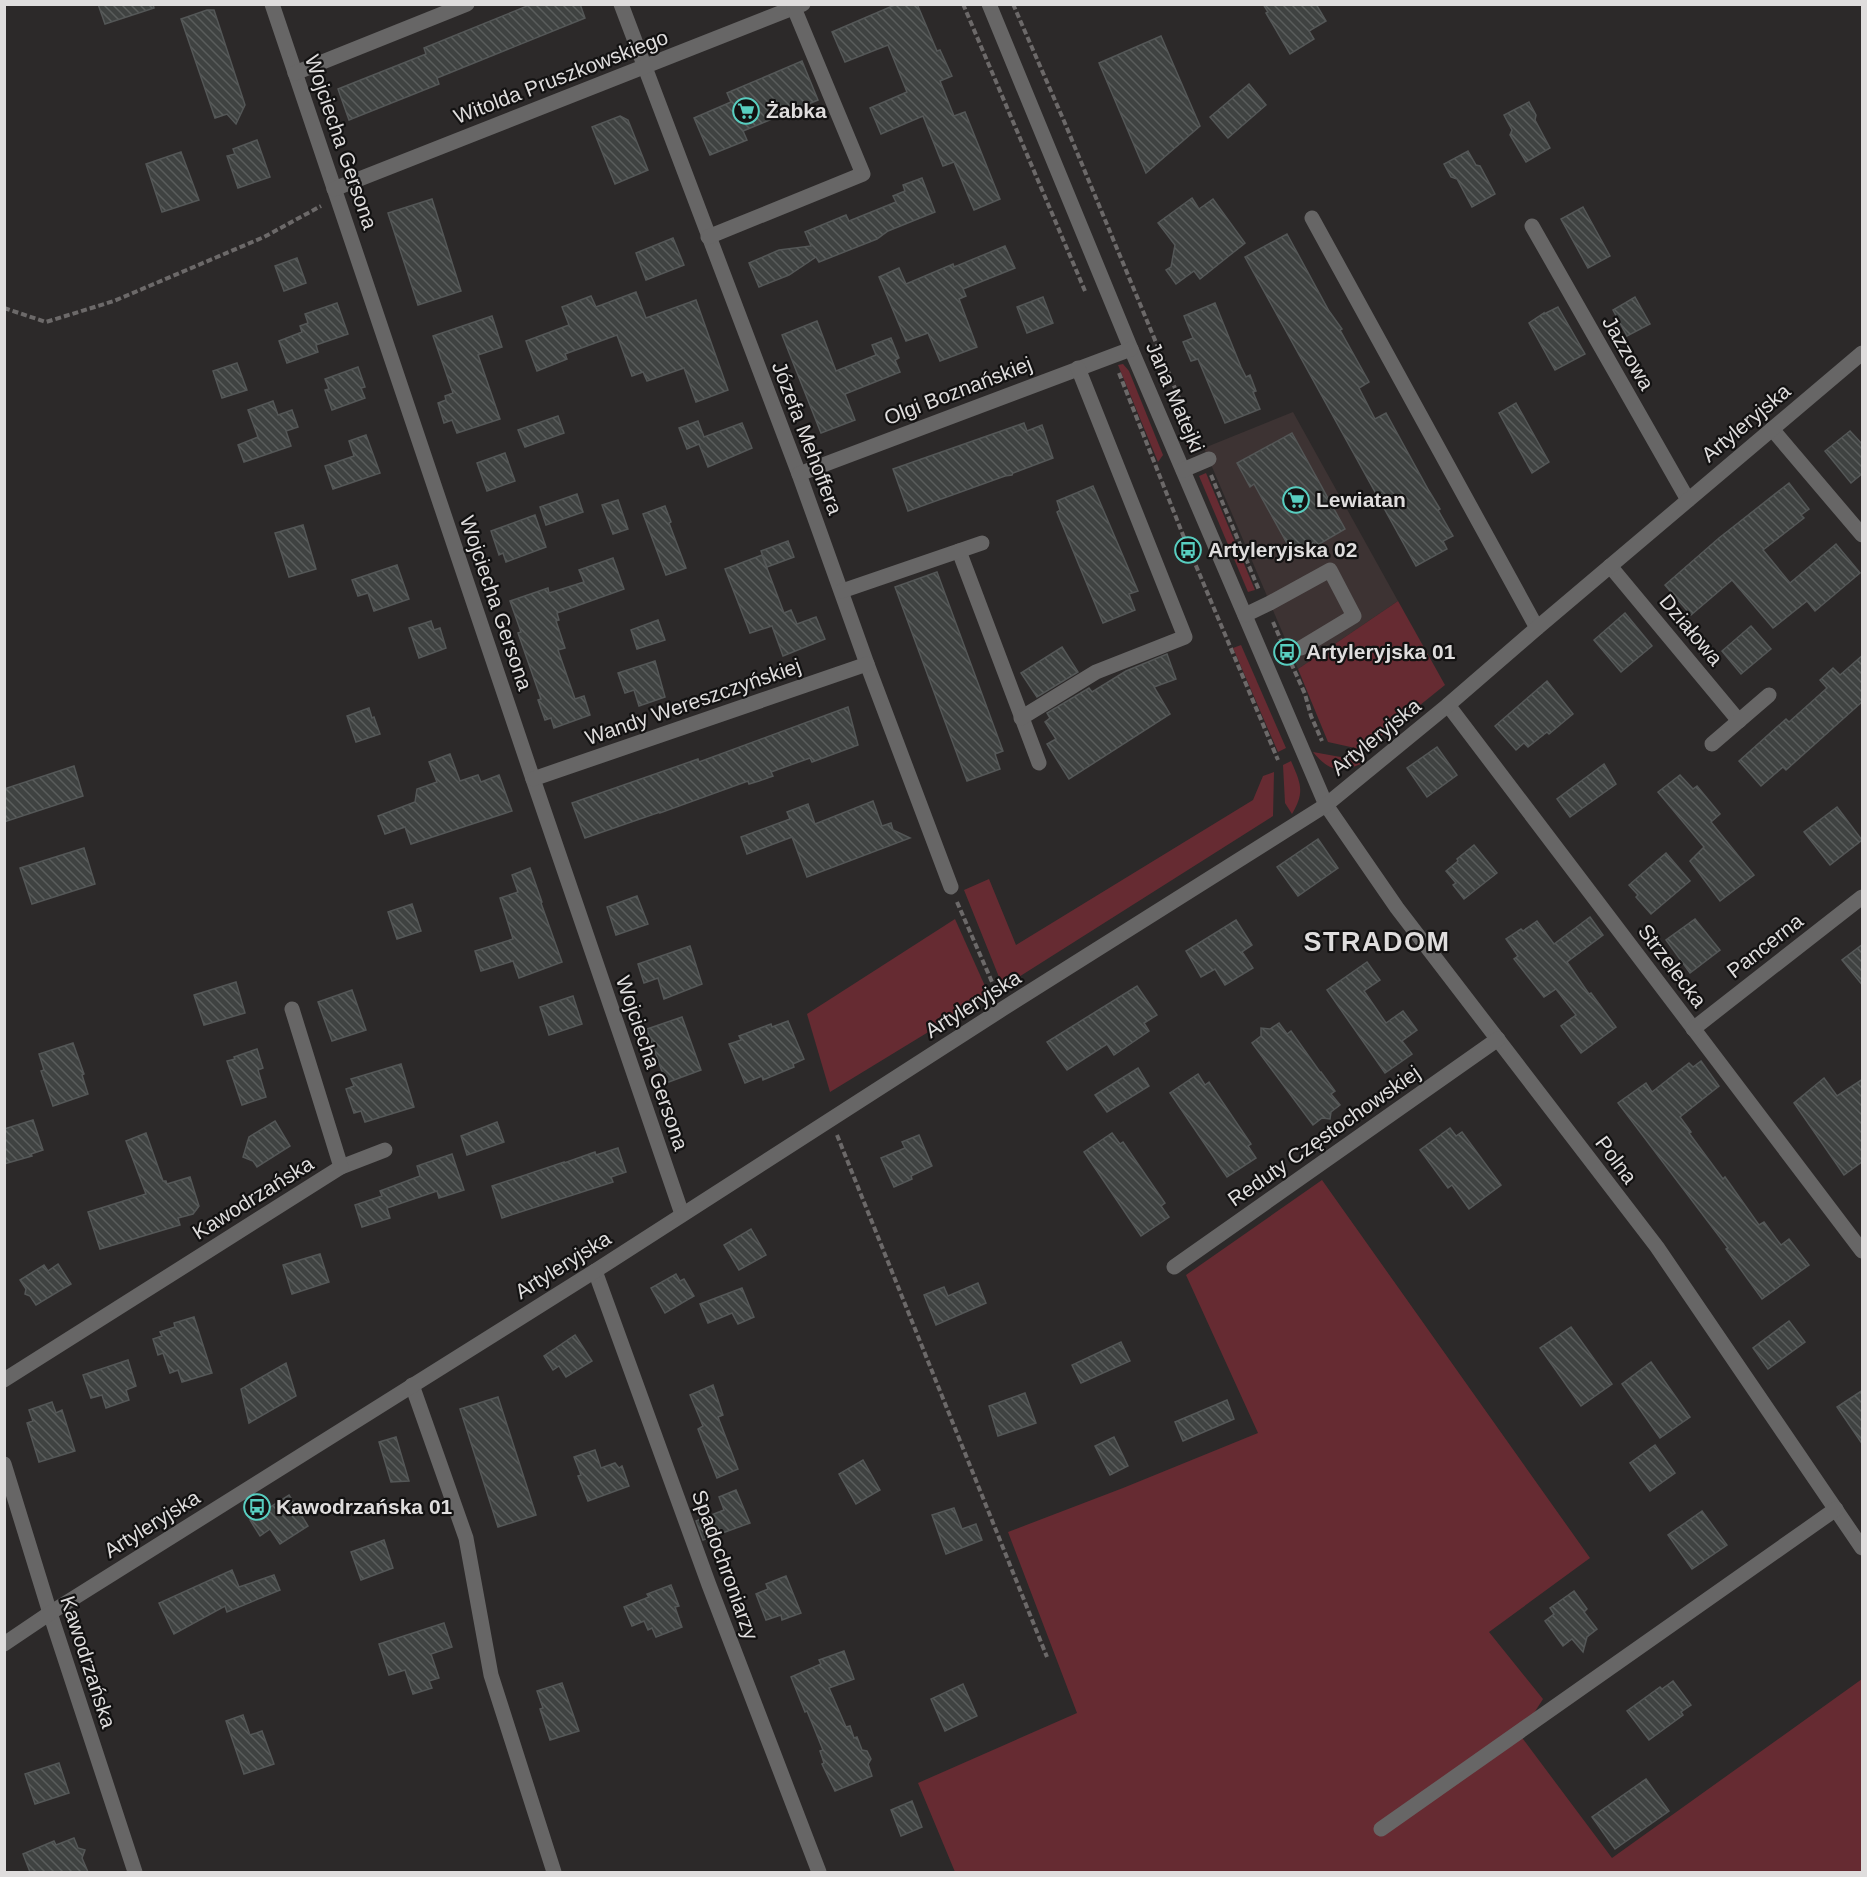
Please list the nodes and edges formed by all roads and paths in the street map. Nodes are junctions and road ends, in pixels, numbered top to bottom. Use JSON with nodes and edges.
{"nodes":[{"id":1,"x":272,"y":4,"type":"edge"},
{"id":2,"x":467,"y":4,"type":"edge"},
{"id":3,"x":621,"y":4,"type":"edge"},
{"id":4,"x":963,"y":4,"type":"edge"},
{"id":5,"x":989,"y":4,"type":"edge"},
{"id":6,"x":1013,"y":4,"type":"edge"},
{"id":7,"x":799,"y":6,"type":"edge"},
{"id":8,"x":645,"y":66,"type":"junction"},
{"id":9,"x":295,"y":73,"type":"junction"},
{"id":10,"x":336,"y":193,"type":"junction"},
{"id":11,"x":1312,"y":218,"type":"dead end"},
{"id":12,"x":1532,"y":226,"type":"dead end"},
{"id":13,"x":708,"y":237,"type":"junction"},
{"id":14,"x":1063,"y":239,"type":"dead end"},
{"id":15,"x":4,"y":308,"type":"edge"},
{"id":16,"x":1131,"y":349,"type":"junction"},
{"id":17,"x":1863,"y":353,"type":"edge"},
{"id":18,"x":1112,"y":356,"type":"junction"},
{"id":19,"x":1078,"y":368,"type":"junction"},
{"id":20,"x":1772,"y":429,"type":"junction"},
{"id":21,"x":1207,"y":460,"type":"junction"},
{"id":22,"x":1183,"y":470,"type":"junction"},
{"id":23,"x":799,"y":474,"type":"junction"},
{"id":24,"x":1688,"y":500,"type":"junction"},
{"id":25,"x":1863,"y":536,"type":"edge"},
{"id":26,"x":982,"y":543,"type":"dead end"},
{"id":27,"x":959,"y":551,"type":"junction"},
{"id":28,"x":1610,"y":566,"type":"junction"},
{"id":29,"x":842,"y":591,"type":"junction"},
{"id":30,"x":1266,"y":605,"type":"junction"},
{"id":31,"x":1245,"y":615,"type":"junction"},
{"id":32,"x":1537,"y":628,"type":"junction"},
{"id":33,"x":1301,"y":648,"type":"dead end"},
{"id":34,"x":867,"y":664,"type":"junction"},
{"id":35,"x":1769,"y":695,"type":"dead end"},
{"id":36,"x":1448,"y":705,"type":"junction"},
{"id":37,"x":1021,"y":718,"type":"junction"},
{"id":38,"x":1739,"y":721,"type":"junction"},
{"id":39,"x":1322,"y":741,"type":"dead end"},
{"id":40,"x":1712,"y":744,"type":"dead end"},
{"id":41,"x":1278,"y":760,"type":"dead end"},
{"id":42,"x":1039,"y":763,"type":"dead end"},
{"id":43,"x":532,"y":779,"type":"junction"},
{"id":44,"x":1326,"y":805,"type":"junction"},
{"id":45,"x":951,"y":887,"type":"joint"},
{"id":46,"x":1863,"y":897,"type":"edge"},
{"id":47,"x":1004,"y":1008,"type":"junction"},
{"id":48,"x":292,"y":1009,"type":"dead end"},
{"id":49,"x":1693,"y":1029,"type":"junction"},
{"id":50,"x":1498,"y":1039,"type":"junction"},
{"id":51,"x":830,"y":1120,"type":"junction"},
{"id":52,"x":385,"y":1150,"type":"dead end"},
{"id":53,"x":341,"y":1167,"type":"junction"},
{"id":54,"x":682,"y":1214,"type":"junction"},
{"id":55,"x":1863,"y":1251,"type":"edge"},
{"id":56,"x":1174,"y":1267,"type":"dead end"},
{"id":57,"x":595,"y":1270,"type":"junction"},
{"id":58,"x":4,"y":1380,"type":"edge"},
{"id":59,"x":412,"y":1385,"type":"junction"},
{"id":60,"x":4,"y":1464,"type":"edge"},
{"id":61,"x":1836,"y":1509,"type":"junction"},
{"id":62,"x":1863,"y":1548,"type":"edge"},
{"id":63,"x":50,"y":1613,"type":"junction"},
{"id":64,"x":4,"y":1644,"type":"edge"},
{"id":65,"x":1047,"y":1657,"type":"dead end"},
{"id":66,"x":1381,"y":1829,"type":"dead end"},
{"id":67,"x":135,"y":1872,"type":"edge"},
{"id":68,"x":554,"y":1872,"type":"edge"},
{"id":69,"x":819,"y":1872,"type":"edge"}],
"edges":[{"from":1,"to":9,"type":"street","name":"Wojciecha Gersona"},
{"from":2,"to":9,"type":"street"},
{"from":3,"to":8,"type":"street","name":"Józefa Mehoffera"},
{"from":4,"to":14,"type":"path"},
{"from":5,"to":16,"type":"street","name":"Jana Matejki"},
{"from":6,"to":21,"type":"path"},
{"from":7,"to":8,"type":"street","name":"Witolda Pruszkowskiego"},
{"from":7,"to":13,"type":"street"},
{"from":8,"to":10,"type":"street","name":"Witolda Pruszkowskiego"},
{"from":8,"to":13,"type":"street","name":"Józefa Mehoffera"},
{"from":9,"to":10,"type":"street","name":"Wojciecha Gersona"},
{"from":10,"to":15,"type":"path"},
{"from":10,"to":43,"type":"street","name":"Wojciecha Gersona"},
{"from":11,"to":32,"type":"street"},
{"from":12,"to":24,"type":"street","name":"Jazzowa"},
{"from":13,"to":23,"type":"street","name":"Józefa Mehoffera"},
{"from":16,"to":18,"type":"street","name":"Olgi Boznańskiej"},
{"from":16,"to":22,"type":"street","name":"Jana Matejki"},
{"from":17,"to":20,"type":"street","name":"Artyleryjska"},
{"from":18,"to":19,"type":"street","name":"Olgi Boznańskiej"},
{"from":18,"to":41,"type":"path"},
{"from":19,"to":23,"type":"street","name":"Olgi Boznańskiej"},
{"from":19,"to":37,"type":"street"},
{"from":20,"to":24,"type":"street","name":"Artyleryjska"},
{"from":20,"to":25,"type":"street"},
{"from":21,"to":22,"type":"street"},
{"from":21,"to":30,"type":"path"},
{"from":22,"to":31,"type":"street","name":"Jana Matejki"},
{"from":23,"to":29,"type":"street","name":"Józefa Mehoffera"},
{"from":24,"to":28,"type":"street","name":"Artyleryjska"},
{"from":26,"to":27,"type":"street"},
{"from":27,"to":29,"type":"street"},
{"from":27,"to":37,"type":"street"},
{"from":28,"to":32,"type":"street","name":"Artyleryjska"},
{"from":28,"to":38,"type":"street","name":"Działowa"},
{"from":29,"to":34,"type":"street","name":"Józefa Mehoffera"},
{"from":30,"to":31,"type":"street"},
{"from":30,"to":33,"type":"street"},
{"from":30,"to":39,"type":"path"},
{"from":31,"to":44,"type":"street","name":"Jana Matejki"},
{"from":32,"to":36,"type":"street","name":"Artyleryjska"},
{"from":34,"to":43,"type":"street","name":"Wandy Wereszczyńskiej"},
{"from":34,"to":45,"type":"street","name":"Józefa Mehoffera"},
{"from":35,"to":38,"type":"street"},
{"from":36,"to":44,"type":"street","name":"Artyleryjska"},
{"from":36,"to":49,"type":"street","name":"Strzelecka"},
{"from":37,"to":42,"type":"street"},
{"from":38,"to":40,"type":"street"},
{"from":43,"to":54,"type":"street","name":"Wojciecha Gersona"},
{"from":44,"to":47,"type":"street","name":"Artyleryjska"},
{"from":44,"to":50,"type":"street","name":"Polna"},
{"from":45,"to":47,"type":"path"},
{"from":46,"to":49,"type":"street","name":"Pancerna"},
{"from":47,"to":51,"type":"street","name":"Artyleryjska"},
{"from":48,"to":53,"type":"street","name":"Kawodrzańska"},
{"from":49,"to":55,"type":"street","name":"Strzelecka"},
{"from":50,"to":56,"type":"street","name":"Reduty Częstochowskiej"},
{"from":50,"to":61,"type":"street","name":"Polna"},
{"from":51,"to":54,"type":"street","name":"Artyleryjska"},
{"from":51,"to":65,"type":"path"},
{"from":52,"to":53,"type":"street","name":"Kawodrzańska"},
{"from":53,"to":58,"type":"street","name":"Kawodrzańska"},
{"from":54,"to":57,"type":"street","name":"Artyleryjska"},
{"from":57,"to":59,"type":"street","name":"Artyleryjska"},
{"from":57,"to":69,"type":"street","name":"Spadochroniarzy"},
{"from":59,"to":63,"type":"street","name":"Artyleryjska"},
{"from":59,"to":68,"type":"street"},
{"from":60,"to":63,"type":"street","name":"Kawodrzańska"},
{"from":61,"to":62,"type":"street","name":"Polna"},
{"from":61,"to":66,"type":"street"},
{"from":63,"to":64,"type":"street","name":"Artyleryjska"},
{"from":63,"to":67,"type":"street","name":"Kawodrzańska"}]}
